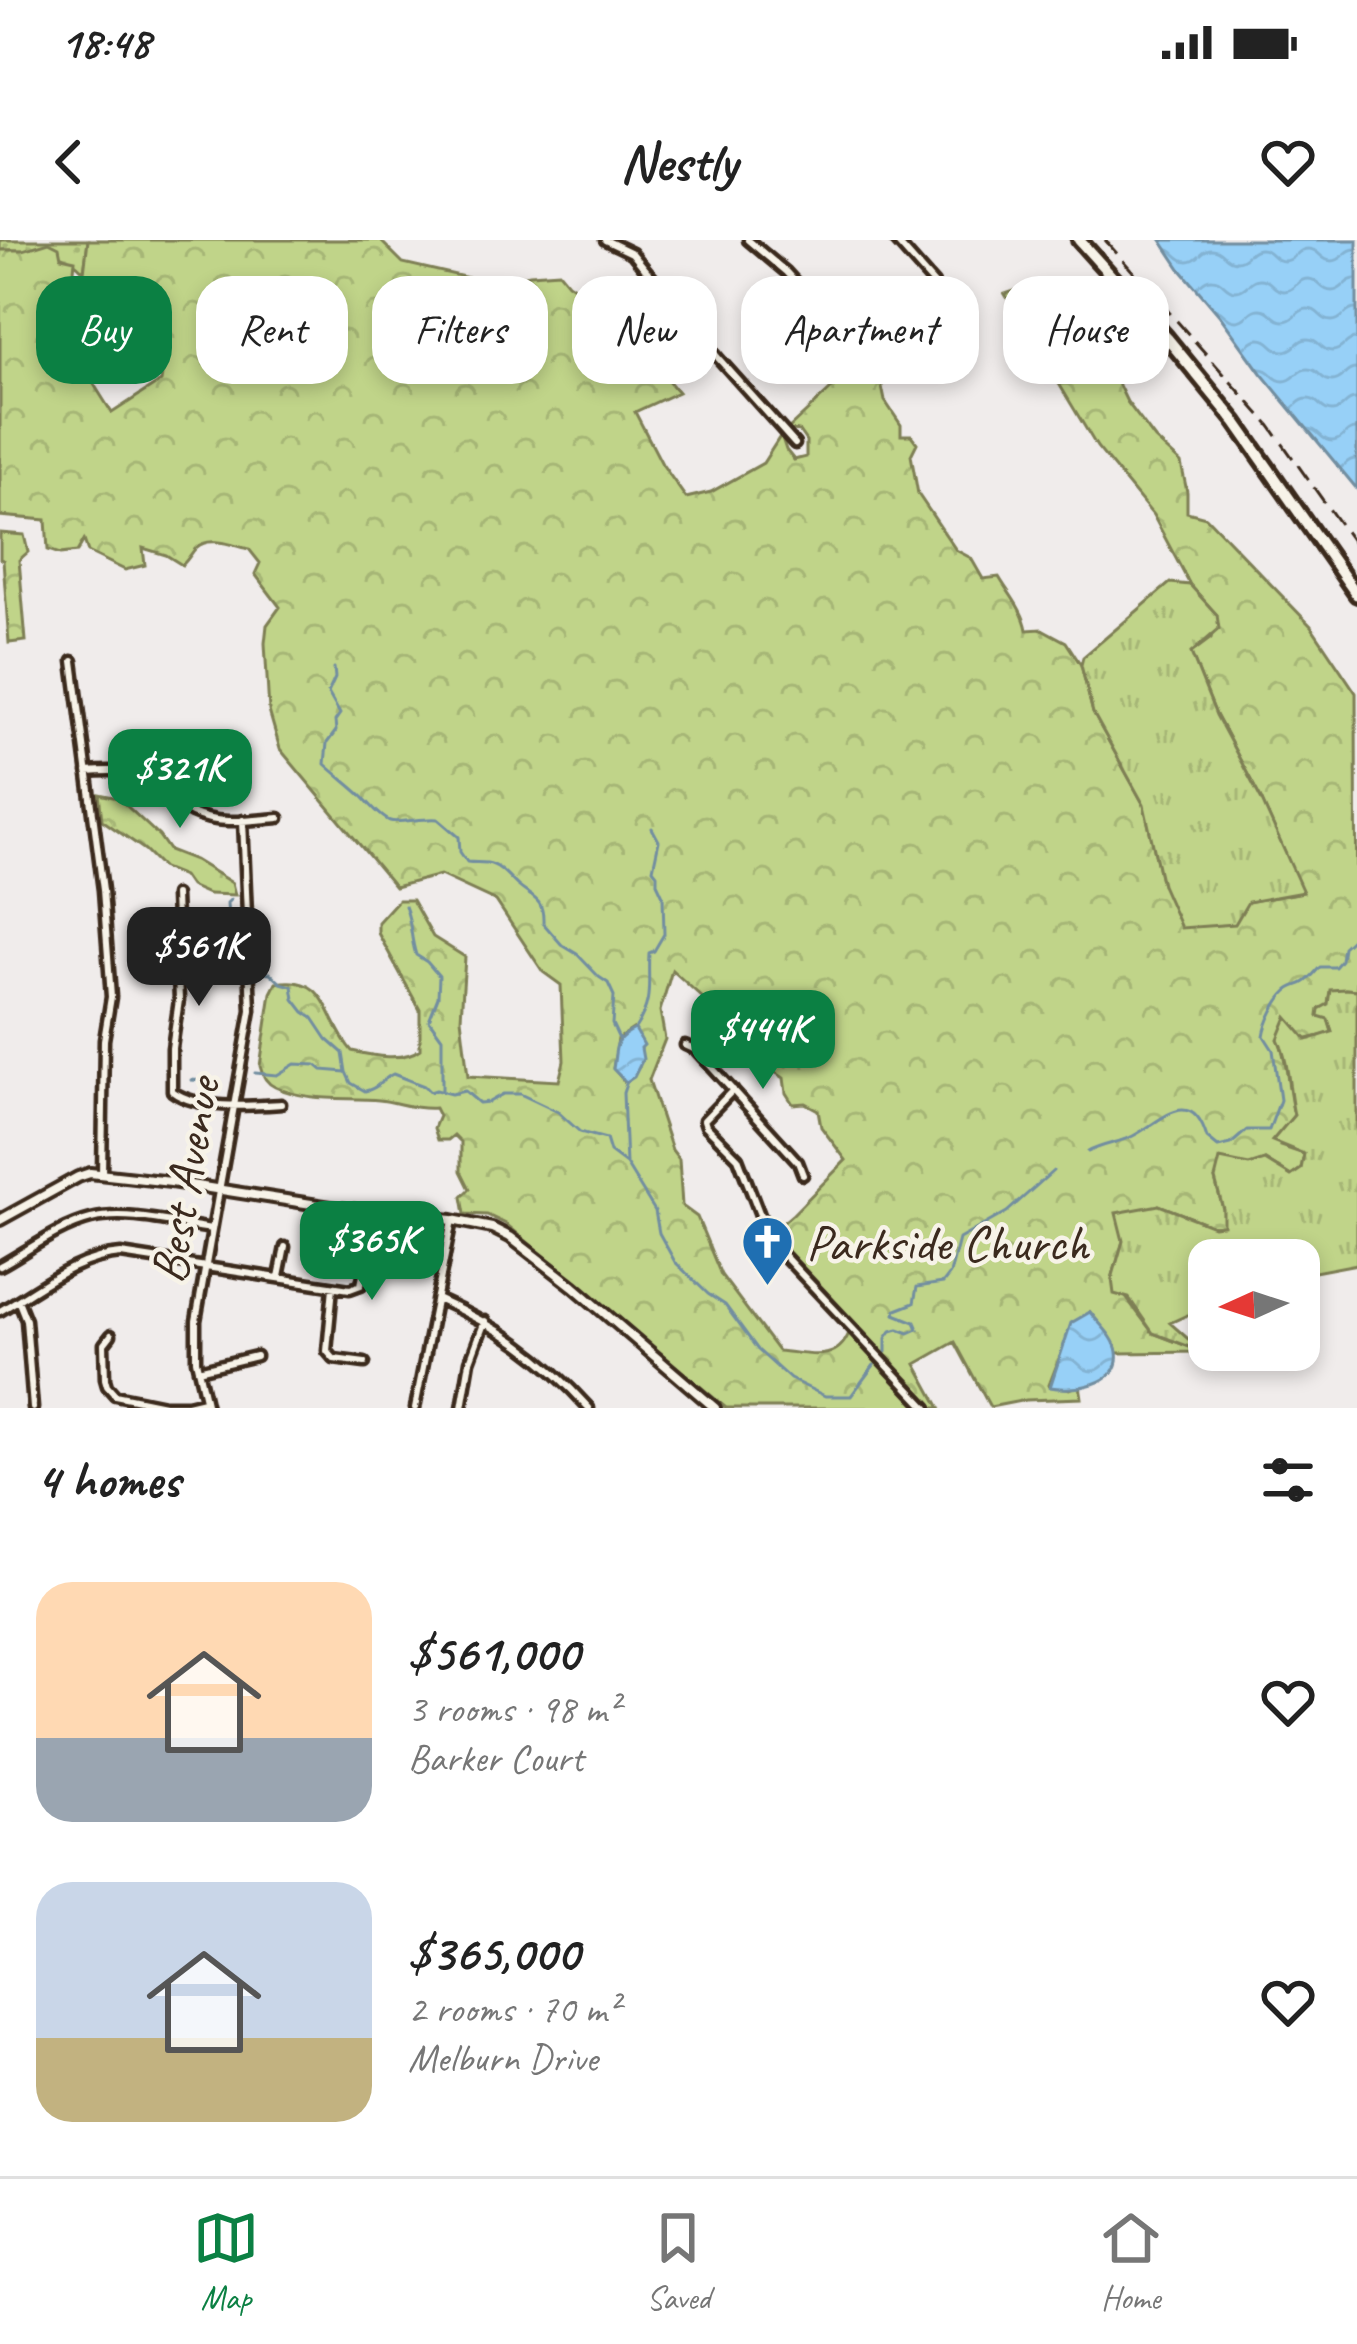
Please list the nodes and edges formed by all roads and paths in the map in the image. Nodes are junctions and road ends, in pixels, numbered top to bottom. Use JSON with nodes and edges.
{"nodes":[{"id":1,"x":605,"y":240,"type":"edge"},
{"id":2,"x":748,"y":240,"type":"edge"},
{"id":3,"x":896,"y":240,"type":"edge"},
{"id":4,"x":1079,"y":240,"type":"edge"},
{"id":5,"x":790,"y":276,"type":"edge"},
{"id":6,"x":927,"y":276,"type":"edge"},
{"id":7,"x":795,"y":444,"type":"dead end"},
{"id":8,"x":1357,"y":595,"type":"edge"},
{"id":9,"x":73,"y":662,"type":"dead end"},
{"id":10,"x":88,"y":772,"type":"junction"},
{"id":11,"x":279,"y":818,"type":"dead end"},
{"id":12,"x":243,"y":820,"type":"junction"},
{"id":13,"x":175,"y":895,"type":"dead end"},
{"id":14,"x":685,"y":1045,"type":"dead end"},
{"id":15,"x":733,"y":1090,"type":"junction"},
{"id":16,"x":281,"y":1104,"type":"dead end"},
{"id":17,"x":234,"y":1107,"type":"junction"},
{"id":18,"x":102,"y":1174,"type":"junction"},
{"id":19,"x":803,"y":1175,"type":"dead end"},
{"id":20,"x":220,"y":1192,"type":"junction"},
{"id":21,"x":0,"y":1220,"type":"edge"},
{"id":22,"x":452,"y":1220,"type":"junction"},
{"id":23,"x":212,"y":1229,"type":"junction"},
{"id":24,"x":285,"y":1246,"type":"dead end"},
{"id":25,"x":366,"y":1259,"type":"dead end"},
{"id":26,"x":0,"y":1266,"type":"edge"},
{"id":27,"x":205,"y":1268,"type":"junction"},
{"id":28,"x":279,"y":1277,"type":"junction"},
{"id":29,"x":333,"y":1287,"type":"junction"},
{"id":30,"x":436,"y":1299,"type":"junction"},
{"id":31,"x":18,"y":1300,"type":"junction"},
{"id":32,"x":0,"y":1310,"type":"edge"},
{"id":33,"x":485,"y":1321,"type":"junction"},
{"id":34,"x":111,"y":1335,"type":"dead end"},
{"id":35,"x":256,"y":1356,"type":"dead end"},
{"id":36,"x":365,"y":1363,"type":"dead end"},
{"id":37,"x":198,"y":1370,"type":"junction"},
{"id":38,"x":206,"y":1404,"type":"edge"},
{"id":39,"x":33,"y":1408,"type":"edge"},
{"id":40,"x":415,"y":1408,"type":"edge"},
{"id":41,"x":461,"y":1408,"type":"edge"},
{"id":42,"x":589,"y":1408,"type":"edge"},
{"id":43,"x":716,"y":1408,"type":"edge"},
{"id":44,"x":927,"y":1408,"type":"edge"}],
"edges":[{"from":1,"to":7,"type":"street"},
{"from":2,"to":5,"type":"street"},
{"from":3,"to":6,"type":"street"},
{"from":4,"to":8,"type":"main road"},
{"from":9,"to":10,"type":"street"},
{"from":10,"to":12,"type":"street"},
{"from":10,"to":18,"type":"street"},
{"from":11,"to":12,"type":"street"},
{"from":12,"to":17,"type":"street","name":"Best Avenue"},
{"from":13,"to":17,"type":"street"},
{"from":14,"to":15,"type":"street"},
{"from":15,"to":19,"type":"street"},
{"from":15,"to":44,"type":"street"},
{"from":16,"to":17,"type":"street"},
{"from":17,"to":20,"type":"street","name":"Best Avenue"},
{"from":18,"to":20,"type":"main road"},
{"from":18,"to":21,"type":"main road"},
{"from":20,"to":22,"type":"main road"},
{"from":20,"to":23,"type":"street","name":"Best Avenue"},
{"from":22,"to":30,"type":"street"},
{"from":22,"to":43,"type":"main road"},
{"from":23,"to":26,"type":"street"},
{"from":23,"to":27,"type":"street","name":"Best Avenue"},
{"from":24,"to":28,"type":"street"},
{"from":25,"to":29,"type":"street"},
{"from":27,"to":28,"type":"street"},
{"from":27,"to":31,"type":"street"},
{"from":27,"to":37,"type":"street","name":"Best Avenue"},
{"from":28,"to":29,"type":"street"},
{"from":29,"to":36,"type":"street"},
{"from":30,"to":33,"type":"street"},
{"from":30,"to":40,"type":"street"},
{"from":31,"to":32,"type":"street"},
{"from":31,"to":39,"type":"street"},
{"from":33,"to":41,"type":"street"},
{"from":33,"to":42,"type":"street"},
{"from":34,"to":38,"type":"street"},
{"from":35,"to":37,"type":"street"},
{"from":37,"to":38,"type":"street","name":"Best Avenue"}]}
